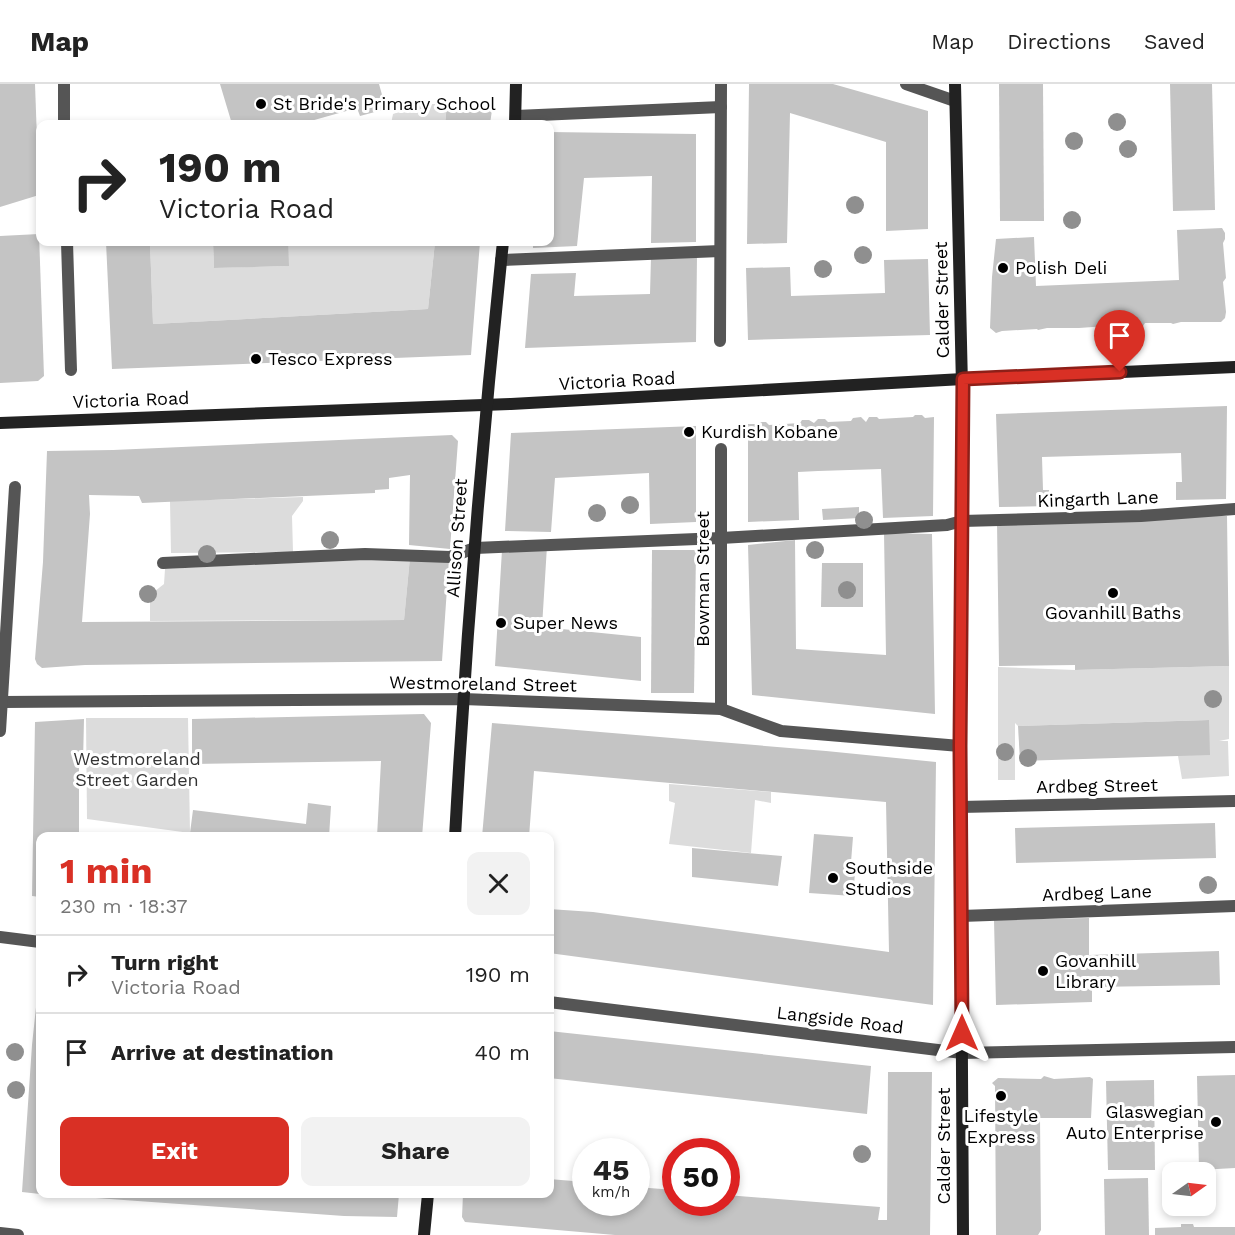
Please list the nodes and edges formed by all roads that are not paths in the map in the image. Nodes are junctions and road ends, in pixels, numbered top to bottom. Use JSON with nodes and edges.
{"nodes":[{"id":1,"x":516,"y":84,"type":"edge"},
{"id":2,"x":722,"y":84,"type":"edge"},
{"id":3,"x":906,"y":84,"type":"edge"},
{"id":4,"x":955,"y":84,"type":"edge"},
{"id":5,"x":65,"y":85,"type":"edge"},
{"id":6,"x":955,"y":101,"type":"junction"},
{"id":7,"x":721,"y":107,"type":"junction"},
{"id":8,"x":64,"y":120,"type":"edge"},
{"id":9,"x":516,"y":120,"type":"edge"},
{"id":10,"x":67,"y":246,"type":"edge"},
{"id":11,"x":503,"y":246,"type":"edge"},
{"id":12,"x":720,"y":251,"type":"junction"},
{"id":13,"x":501,"y":260,"type":"junction"},
{"id":14,"x":720,"y":341,"type":"dead end"},
{"id":15,"x":1235,"y":367,"type":"edge"},
{"id":16,"x":71,"y":370,"type":"dead end"},
{"id":17,"x":963,"y":379,"type":"junction"},
{"id":18,"x":486,"y":405,"type":"junction"},
{"id":19,"x":0,"y":423,"type":"edge"},
{"id":20,"x":721,"y":449,"type":"dead end"},
{"id":21,"x":15,"y":487,"type":"dead end"},
{"id":22,"x":1235,"y":509,"type":"edge"},
{"id":23,"x":962,"y":521,"type":"junction"},
{"id":24,"x":721,"y":538,"type":"junction"},
{"id":25,"x":475,"y":548,"type":"junction"},
{"id":26,"x":163,"y":563,"type":"dead end"},
{"id":27,"x":462,"y":699,"type":"junction"},
{"id":28,"x":2,"y":702,"type":"junction"},
{"id":29,"x":722,"y":709,"type":"junction"},
{"id":30,"x":0,"y":731,"type":"edge"},
{"id":31,"x":960,"y":746,"type":"junction"},
{"id":32,"x":1235,"y":801,"type":"edge"},
{"id":33,"x":960,"y":807,"type":"junction"},
{"id":34,"x":455,"y":832,"type":"edge"},
{"id":35,"x":1235,"y":906,"type":"edge"},
{"id":36,"x":961,"y":916,"type":"junction"},
{"id":37,"x":0,"y":937,"type":"edge"},
{"id":38,"x":36,"y":942,"type":"edge"},
{"id":39,"x":554,"y":1003,"type":"edge"},
{"id":40,"x":1235,"y":1047,"type":"edge"},
{"id":41,"x":962,"y":1053,"type":"junction"},
{"id":42,"x":428,"y":1198,"type":"edge"},
{"id":43,"x":0,"y":1233,"type":"edge"},
{"id":44,"x":18,"y":1235,"type":"edge"},
{"id":45,"x":424,"y":1235,"type":"edge"},
{"id":46,"x":963,"y":1235,"type":"edge"}],
"edges":[{"from":1,"to":9,"type":"street"},
{"from":2,"to":7,"type":"street"},
{"from":3,"to":6,"type":"street"},
{"from":4,"to":6,"type":"street","name":"Calder Street"},
{"from":5,"to":8,"type":"street"},
{"from":6,"to":17,"type":"street","name":"Calder Street"},
{"from":7,"to":9,"type":"street"},
{"from":7,"to":12,"type":"street"},
{"from":10,"to":16,"type":"street"},
{"from":11,"to":13,"type":"street","name":"Allison Street"},
{"from":12,"to":13,"type":"street"},
{"from":12,"to":14,"type":"street"},
{"from":13,"to":18,"type":"street","name":"Allison Street"},
{"from":15,"to":17,"type":"street","name":"Victoria Road"},
{"from":17,"to":18,"type":"street","name":"Victoria Road"},
{"from":17,"to":23,"type":"street","name":"Calder Street"},
{"from":18,"to":19,"type":"street","name":"Victoria Road"},
{"from":18,"to":25,"type":"street","name":"Allison Street"},
{"from":20,"to":24,"type":"street","name":"Bowman Street"},
{"from":21,"to":28,"type":"street"},
{"from":22,"to":23,"type":"street","name":"Kingarth Lane"},
{"from":23,"to":24,"type":"street","name":"Kingarth Lane"},
{"from":23,"to":31,"type":"street","name":"Calder Street"},
{"from":24,"to":25,"type":"street","name":"Kingarth Lane"},
{"from":24,"to":29,"type":"street","name":"Bowman Street"},
{"from":25,"to":26,"type":"street","name":"Kingarth Lane"},
{"from":25,"to":27,"type":"street","name":"Allison Street"},
{"from":27,"to":28,"type":"street","name":"Westmoreland Street"},
{"from":27,"to":29,"type":"street","name":"Westmoreland Street"},
{"from":27,"to":34,"type":"street","name":"Allison Street"},
{"from":28,"to":30,"type":"street"},
{"from":29,"to":31,"type":"street","name":"Westmoreland Street"},
{"from":31,"to":33,"type":"street","name":"Calder Street"},
{"from":32,"to":33,"type":"street","name":"Ardbeg Street"},
{"from":33,"to":36,"type":"street","name":"Calder Street"},
{"from":35,"to":36,"type":"street","name":"Ardbeg Lane"},
{"from":36,"to":41,"type":"street","name":"Calder Street"},
{"from":37,"to":38,"type":"street"},
{"from":39,"to":41,"type":"street","name":"Langside Road"},
{"from":40,"to":41,"type":"street","name":"Langside Road"},
{"from":41,"to":46,"type":"street","name":"Calder Street"},
{"from":42,"to":45,"type":"street"},
{"from":43,"to":44,"type":"street"}]}
